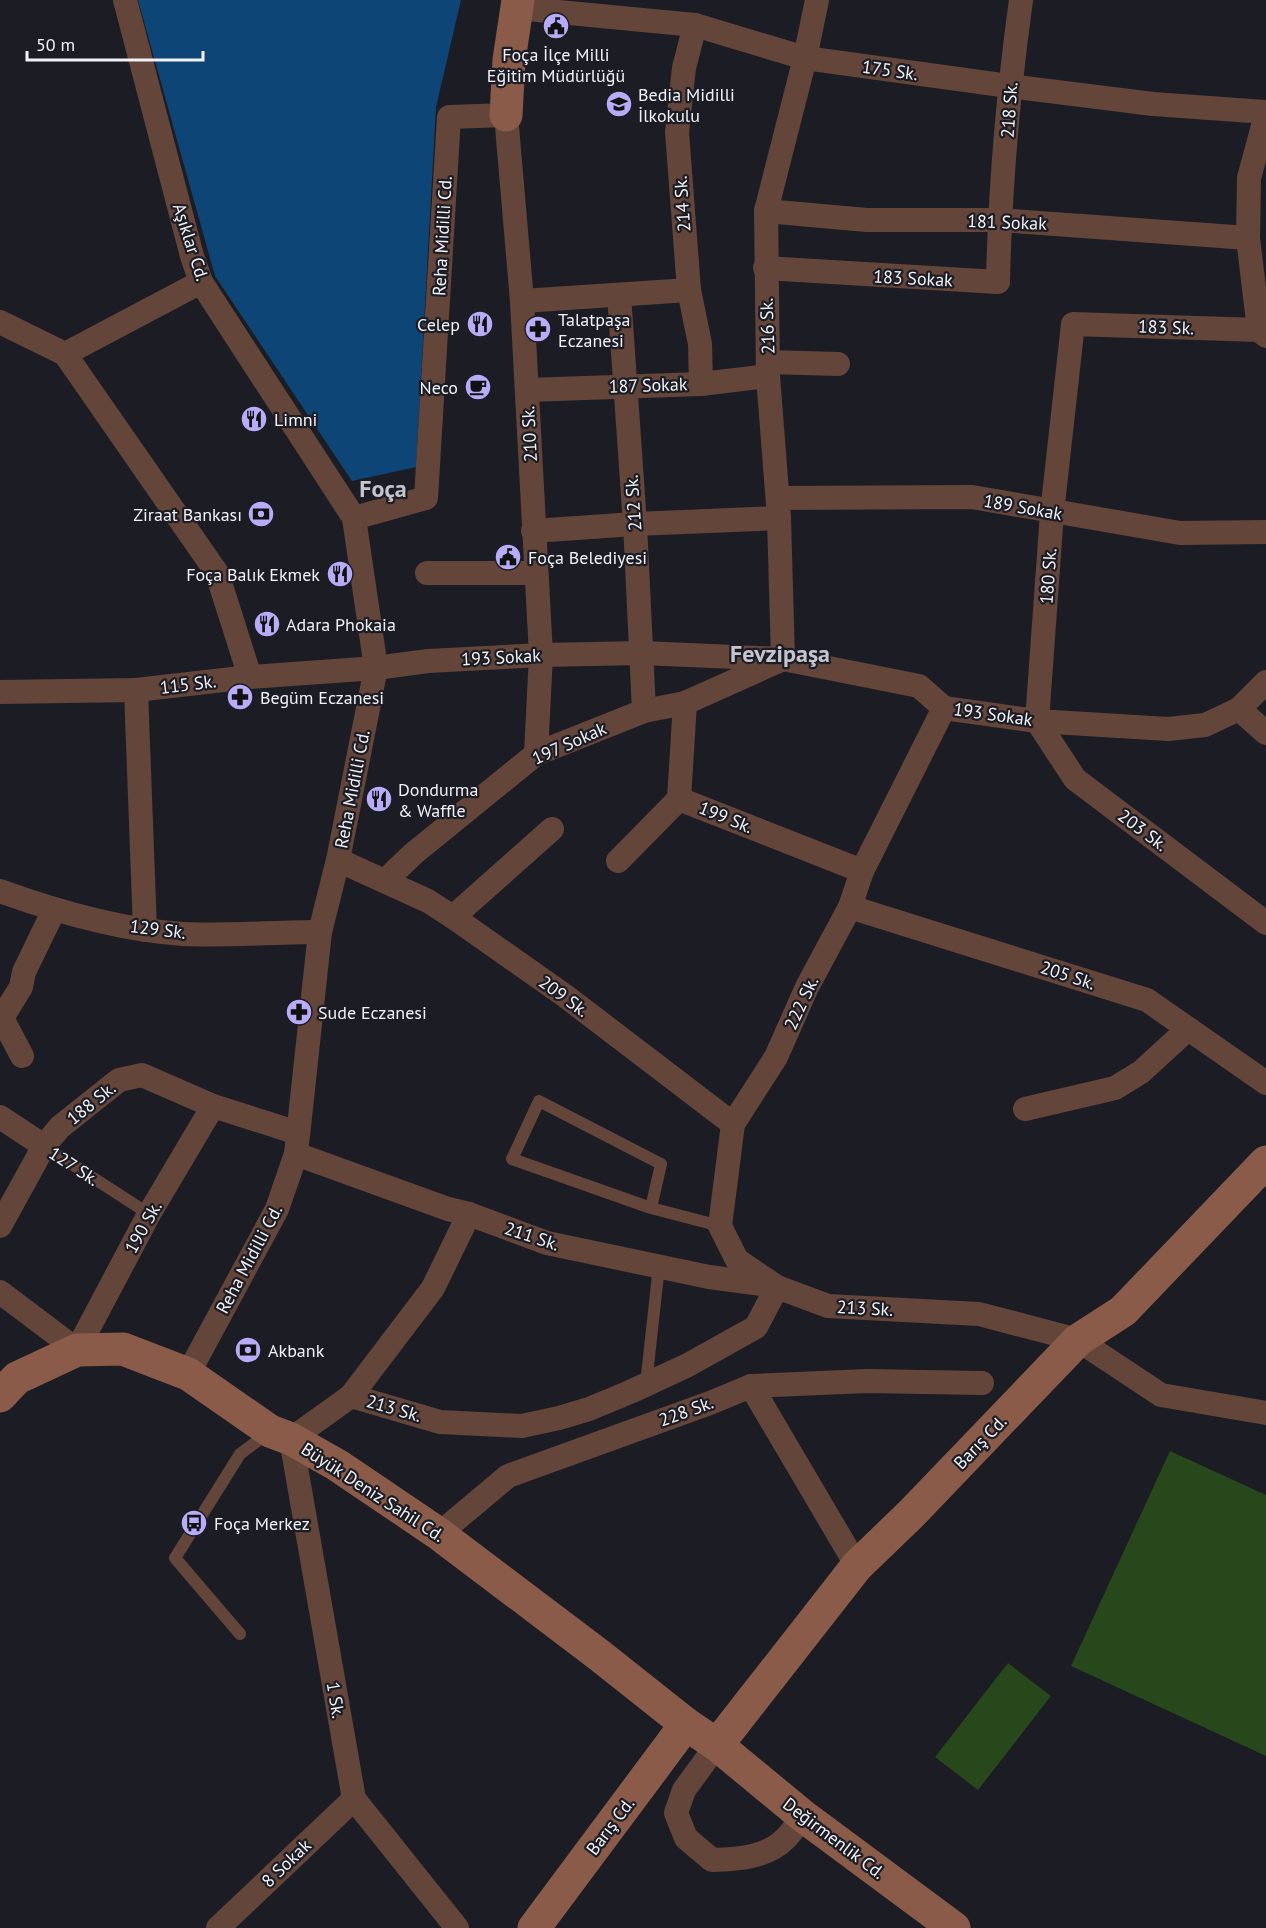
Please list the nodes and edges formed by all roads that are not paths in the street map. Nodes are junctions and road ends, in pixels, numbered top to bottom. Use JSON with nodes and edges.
{"nodes":[{"id":1,"x":125,"y":0,"type":"edge"},
{"id":2,"x":817,"y":0,"type":"edge"},
{"id":3,"x":1021,"y":0,"type":"edge"},
{"id":4,"x":518,"y":4,"type":"edge"},
{"id":5,"x":695,"y":25,"type":"junction"},
{"id":6,"x":805,"y":58,"type":"junction"},
{"id":7,"x":1009,"y":86,"type":"junction"},
{"id":8,"x":1266,"y":113,"type":"edge"},
{"id":9,"x":506,"y":115,"type":"junction"},
{"id":10,"x":766,"y":211,"type":"junction"},
{"id":11,"x":1000,"y":220,"type":"junction"},
{"id":12,"x":1248,"y":238,"type":"junction"},
{"id":13,"x":765,"y":268,"type":"junction"},
{"id":14,"x":201,"y":282,"type":"junction"},
{"id":15,"x":688,"y":290,"type":"junction"},
{"id":16,"x":619,"y":295,"type":"junction"},
{"id":17,"x":522,"y":301,"type":"junction"},
{"id":18,"x":0,"y":322,"type":"edge"},
{"id":19,"x":1073,"y":324,"type":"joint"},
{"id":20,"x":1263,"y":333,"type":"edge"},
{"id":21,"x":65,"y":354,"type":"junction"},
{"id":22,"x":838,"y":364,"type":"dead end"},
{"id":23,"x":769,"y":369,"type":"junction"},
{"id":24,"x":701,"y":384,"type":"junction"},
{"id":25,"x":624,"y":386,"type":"junction"},
{"id":26,"x":527,"y":390,"type":"junction"},
{"id":27,"x":779,"y":508,"type":"junction"},
{"id":28,"x":1052,"y":513,"type":"junction"},
{"id":29,"x":354,"y":518,"type":"junction"},
{"id":30,"x":634,"y":524,"type":"junction"},
{"id":31,"x":533,"y":531,"type":"junction"},
{"id":32,"x":1266,"y":532,"type":"edge"},
{"id":33,"x":427,"y":573,"type":"dead end"},
{"id":34,"x":535,"y":573,"type":"junction"},
{"id":35,"x":642,"y":653,"type":"junction"},
{"id":36,"x":541,"y":655,"type":"junction"},
{"id":37,"x":783,"y":659,"type":"junction"},
{"id":38,"x":376,"y":668,"type":"junction"},
{"id":39,"x":250,"y":676,"type":"junction"},
{"id":40,"x":1266,"y":682,"type":"edge"},
{"id":41,"x":136,"y":690,"type":"junction"},
{"id":42,"x":0,"y":692,"type":"edge"},
{"id":43,"x":685,"y":703,"type":"junction"},
{"id":44,"x":944,"y":708,"type":"junction"},
{"id":45,"x":1239,"y":709,"type":"junction"},
{"id":46,"x":644,"y":711,"type":"junction"},
{"id":47,"x":1037,"y":720,"type":"junction"},
{"id":48,"x":1266,"y":733,"type":"edge"},
{"id":49,"x":536,"y":754,"type":"junction"},
{"id":50,"x":679,"y":799,"type":"junction"},
{"id":51,"x":552,"y":829,"type":"dead end"},
{"id":52,"x":338,"y":860,"type":"junction"},
{"id":53,"x":618,"y":861,"type":"dead end"},
{"id":54,"x":861,"y":871,"type":"junction"},
{"id":55,"x":386,"y":880,"type":"junction"},
{"id":56,"x":0,"y":891,"type":"edge"},
{"id":57,"x":850,"y":907,"type":"junction"},
{"id":58,"x":54,"y":910,"type":"junction"},
{"id":59,"x":453,"y":917,"type":"junction"},
{"id":60,"x":1266,"y":923,"type":"edge"},
{"id":61,"x":145,"y":930,"type":"junction"},
{"id":62,"x":320,"y":932,"type":"junction"},
{"id":63,"x":1188,"y":1029,"type":"junction"},
{"id":64,"x":22,"y":1056,"type":"dead end"},
{"id":65,"x":1266,"y":1083,"type":"edge"},
{"id":66,"x":213,"y":1106,"type":"junction"},
{"id":67,"x":1025,"y":1109,"type":"dead end"},
{"id":68,"x":0,"y":1117,"type":"edge"},
{"id":69,"x":733,"y":1124,"type":"junction"},
{"id":70,"x":297,"y":1143,"type":"junction"},
{"id":71,"x":44,"y":1146,"type":"junction"},
{"id":72,"x":1266,"y":1162,"type":"edge"},
{"id":73,"x":651,"y":1208,"type":"junction"},
{"id":74,"x":149,"y":1214,"type":"junction"},
{"id":75,"x":469,"y":1214,"type":"junction"},
{"id":76,"x":0,"y":1226,"type":"edge"},
{"id":77,"x":720,"y":1226,"type":"junction"},
{"id":78,"x":659,"y":1266,"type":"junction"},
{"id":79,"x":777,"y":1287,"type":"junction"},
{"id":80,"x":0,"y":1292,"type":"edge"},
{"id":81,"x":1078,"y":1340,"type":"junction"},
{"id":82,"x":77,"y":1350,"type":"junction"},
{"id":83,"x":188,"y":1374,"type":"junction"},
{"id":84,"x":981,"y":1383,"type":"dead end"},
{"id":85,"x":646,"y":1384,"type":"junction"},
{"id":86,"x":751,"y":1386,"type":"junction"},
{"id":87,"x":0,"y":1396,"type":"edge"},
{"id":88,"x":351,"y":1396,"type":"junction"},
{"id":89,"x":1266,"y":1413,"type":"edge"},
{"id":90,"x":280,"y":1435,"type":"junction"},
{"id":91,"x":439,"y":1534,"type":"junction"},
{"id":92,"x":857,"y":1566,"type":"junction"},
{"id":93,"x":240,"y":1634,"type":"dead end"},
{"id":94,"x":686,"y":1724,"type":"junction"},
{"id":95,"x":717,"y":1745,"type":"junction"},
{"id":96,"x":354,"y":1799,"type":"junction"},
{"id":97,"x":803,"y":1816,"type":"junction"},
{"id":98,"x":218,"y":1928,"type":"edge"},
{"id":99,"x":457,"y":1928,"type":"edge"},
{"id":100,"x":534,"y":1928,"type":"edge"},
{"id":101,"x":954,"y":1928,"type":"edge"}],
"edges":[{"from":1,"to":14,"type":"street","name":"Aşıklar Cd."},
{"from":2,"to":6,"type":"street","name":"216 Sk."},
{"from":3,"to":7,"type":"street","name":"218 Sk."},
{"from":4,"to":5,"type":"street","name":"175 Sk."},
{"from":4,"to":9,"type":"street"},
{"from":5,"to":6,"type":"street","name":"175 Sk."},
{"from":5,"to":15,"type":"street","name":"214 Sk."},
{"from":6,"to":7,"type":"street","name":"175 Sk."},
{"from":6,"to":10,"type":"street","name":"216 Sk."},
{"from":7,"to":8,"type":"street","name":"175 Sk."},
{"from":7,"to":11,"type":"street","name":"218 Sk."},
{"from":8,"to":12,"type":"street"},
{"from":9,"to":17,"type":"street","name":"210 Sk."},
{"from":9,"to":29,"type":"street","name":"Reha Midilli Cd."},
{"from":10,"to":11,"type":"street","name":"181 Sokak"},
{"from":10,"to":13,"type":"street","name":"216 Sk."},
{"from":11,"to":12,"type":"street","name":"181 Sokak"},
{"from":11,"to":13,"type":"street","name":"183 Sokak"},
{"from":12,"to":20,"type":"street"},
{"from":13,"to":23,"type":"street","name":"216 Sk."},
{"from":14,"to":21,"type":"street"},
{"from":14,"to":29,"type":"street","name":"Aşıklar Cd."},
{"from":15,"to":16,"type":"street"},
{"from":15,"to":24,"type":"street","name":"214 Sk."},
{"from":16,"to":17,"type":"street"},
{"from":16,"to":25,"type":"street","name":"212 Sk."},
{"from":17,"to":26,"type":"street","name":"210 Sk."},
{"from":18,"to":21,"type":"street"},
{"from":19,"to":20,"type":"street","name":"183 Sk."},
{"from":19,"to":28,"type":"street","name":"180 Sk."},
{"from":21,"to":39,"type":"street"},
{"from":22,"to":23,"type":"street","name":"187 Sokak"},
{"from":23,"to":24,"type":"street","name":"187 Sokak"},
{"from":23,"to":27,"type":"street","name":"216 Sk."},
{"from":24,"to":25,"type":"street","name":"187 Sokak"},
{"from":25,"to":26,"type":"street","name":"187 Sokak"},
{"from":25,"to":30,"type":"street","name":"212 Sk."},
{"from":26,"to":31,"type":"street","name":"210 Sk."},
{"from":27,"to":28,"type":"street","name":"189 Sokak"},
{"from":27,"to":30,"type":"street","name":"189 Sokak"},
{"from":27,"to":37,"type":"street","name":"216 Sk."},
{"from":28,"to":32,"type":"street","name":"189 Sokak"},
{"from":28,"to":47,"type":"street","name":"180 Sk."},
{"from":29,"to":38,"type":"street","name":"Reha Midilli Cd."},
{"from":30,"to":31,"type":"street","name":"189 Sokak"},
{"from":30,"to":35,"type":"street","name":"212 Sk."},
{"from":31,"to":34,"type":"street","name":"210 Sk."},
{"from":33,"to":34,"type":"street"},
{"from":34,"to":36,"type":"street","name":"210 Sk."},
{"from":35,"to":36,"type":"street","name":"193 Sokak"},
{"from":35,"to":37,"type":"street","name":"193 Sokak"},
{"from":35,"to":46,"type":"street","name":"212 Sk."},
{"from":36,"to":38,"type":"street","name":"193 Sokak"},
{"from":36,"to":49,"type":"street","name":"210 Sk."},
{"from":37,"to":43,"type":"street","name":"197 Sokak"},
{"from":37,"to":44,"type":"street","name":"193 Sokak"},
{"from":38,"to":39,"type":"street","name":"115 Sk."},
{"from":38,"to":52,"type":"street","name":"Reha Midilli Cd."},
{"from":39,"to":41,"type":"street","name":"115 Sk."},
{"from":40,"to":45,"type":"street","name":"193 Sokak"},
{"from":41,"to":42,"type":"street","name":"115 Sk."},
{"from":41,"to":61,"type":"street"},
{"from":43,"to":46,"type":"street","name":"197 Sokak"},
{"from":43,"to":50,"type":"street","name":"199 Sk."},
{"from":44,"to":47,"type":"street","name":"193 Sokak"},
{"from":44,"to":54,"type":"street","name":"222 Sk."},
{"from":45,"to":47,"type":"street","name":"193 Sokak"},
{"from":45,"to":48,"type":"street"},
{"from":46,"to":49,"type":"street","name":"197 Sokak"},
{"from":47,"to":60,"type":"street","name":"203 Sk."},
{"from":49,"to":55,"type":"street","name":"197 Sokak"},
{"from":50,"to":53,"type":"street"},
{"from":50,"to":54,"type":"street","name":"199 Sk."},
{"from":51,"to":59,"type":"street"},
{"from":52,"to":55,"type":"street","name":"209 Sk."},
{"from":52,"to":62,"type":"street","name":"Reha Midilli Cd."},
{"from":54,"to":57,"type":"street","name":"222 Sk."},
{"from":55,"to":59,"type":"street","name":"209 Sk."},
{"from":56,"to":58,"type":"street","name":"129 Sk."},
{"from":57,"to":63,"type":"street","name":"205 Sk."},
{"from":57,"to":69,"type":"street","name":"222 Sk."},
{"from":58,"to":61,"type":"street","name":"129 Sk."},
{"from":58,"to":64,"type":"street"},
{"from":59,"to":69,"type":"street","name":"209 Sk."},
{"from":61,"to":62,"type":"street","name":"129 Sk."},
{"from":62,"to":70,"type":"street","name":"Reha Midilli Cd."},
{"from":63,"to":65,"type":"street","name":"205 Sk."},
{"from":63,"to":67,"type":"street"},
{"from":66,"to":70,"type":"street","name":"188 Sk."},
{"from":66,"to":71,"type":"street","name":"188 Sk."},
{"from":66,"to":74,"type":"street","name":"190 Sk."},
{"from":68,"to":71,"type":"street","name":"127 Sk."},
{"from":69,"to":77,"type":"street","name":"222 Sk."},
{"from":70,"to":75,"type":"street","name":"211 Sk."},
{"from":70,"to":83,"type":"street","name":"Reha Midilli Cd."},
{"from":71,"to":74,"type":"lane","name":"127 Sk."},
{"from":71,"to":76,"type":"street","name":"188 Sk."},
{"from":72,"to":81,"type":"street","name":"Barış Cd."},
{"from":73,"to":73,"type":"lane"},
{"from":73,"to":77,"type":"lane"},
{"from":74,"to":82,"type":"street","name":"190 Sk."},
{"from":75,"to":78,"type":"street","name":"211 Sk."},
{"from":75,"to":88,"type":"street"},
{"from":77,"to":79,"type":"street"},
{"from":78,"to":79,"type":"street","name":"211 Sk."},
{"from":78,"to":85,"type":"lane"},
{"from":79,"to":81,"type":"street","name":"213 Sk."},
{"from":79,"to":85,"type":"street","name":"213 Sk."},
{"from":80,"to":82,"type":"street"},
{"from":81,"to":89,"type":"street","name":"213 Sk."},
{"from":81,"to":92,"type":"street","name":"Barış Cd."},
{"from":82,"to":83,"type":"street","name":"Büyük Deniz Sahil Cd."},
{"from":82,"to":87,"type":"street","name":"Büyük Deniz Sahil Cd."},
{"from":83,"to":90,"type":"street","name":"Büyük Deniz Sahil Cd."},
{"from":84,"to":86,"type":"street"},
{"from":85,"to":88,"type":"street","name":"213 Sk."},
{"from":86,"to":91,"type":"street","name":"228 Sk."},
{"from":86,"to":92,"type":"street"},
{"from":88,"to":90,"type":"street"},
{"from":90,"to":91,"type":"street","name":"Büyük Deniz Sahil Cd."},
{"from":90,"to":93,"type":"lane"},
{"from":90,"to":96,"type":"street","name":"1 Sk."},
{"from":91,"to":94,"type":"street","name":"Büyük Deniz Sahil Cd."},
{"from":92,"to":95,"type":"street","name":"Barış Cd."},
{"from":94,"to":95,"type":"street","name":"Büyük Deniz Sahil Cd."},
{"from":94,"to":100,"type":"street","name":"Barış Cd."},
{"from":95,"to":97,"type":"street","name":"Değirmenlik Cd."},
{"from":95,"to":97,"type":"street"},
{"from":96,"to":98,"type":"street","name":"8 Sokak"},
{"from":96,"to":99,"type":"street","name":"1 Sk."},
{"from":97,"to":101,"type":"street","name":"Değirmenlik Cd."}]}
